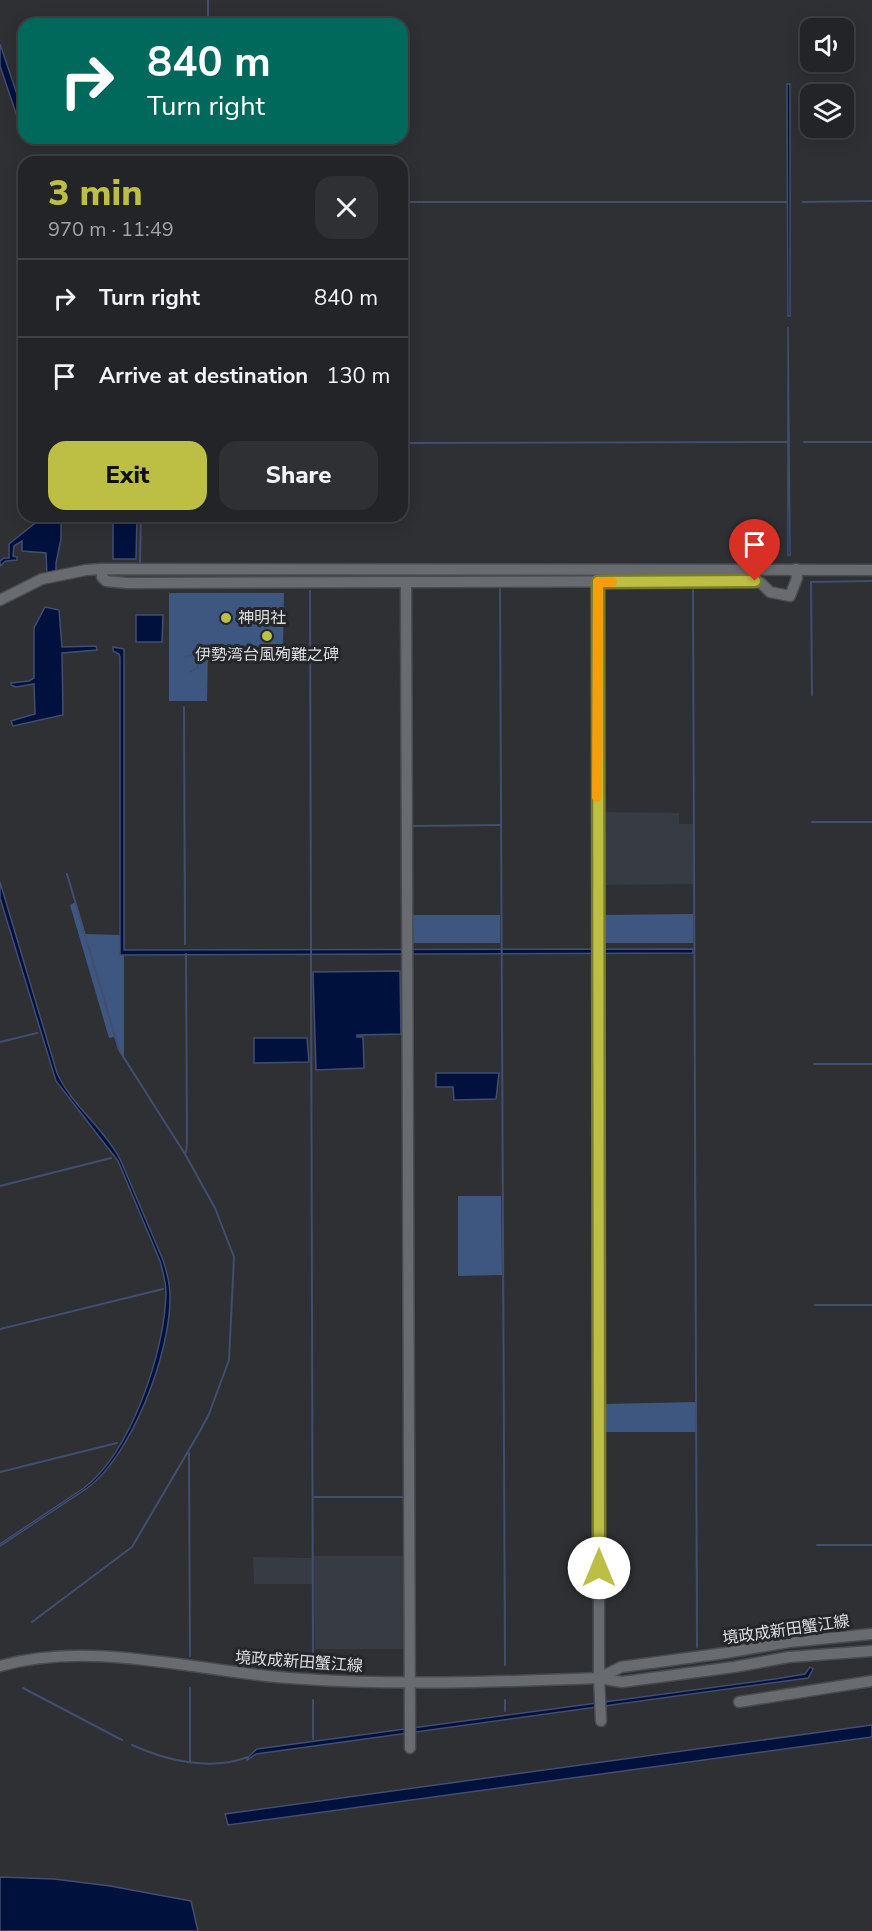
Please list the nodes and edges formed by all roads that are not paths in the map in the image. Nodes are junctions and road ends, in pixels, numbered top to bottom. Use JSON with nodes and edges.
{"nodes":[{"id":1,"x":102,"y":569,"type":"junction"},
{"id":2,"x":796,"y":569,"type":"junction"},
{"id":3,"x":872,"y":570,"type":"edge"},
{"id":4,"x":598,"y":582,"type":"junction"},
{"id":5,"x":406,"y":583,"type":"junction"},
{"id":6,"x":0,"y":600,"type":"edge"},
{"id":7,"x":872,"y":1634,"type":"edge"},
{"id":8,"x":872,"y":1651,"type":"edge"},
{"id":9,"x":0,"y":1666,"type":"edge"},
{"id":10,"x":599,"y":1678,"type":"junction"},
{"id":11,"x":872,"y":1681,"type":"edge"},
{"id":12,"x":409,"y":1683,"type":"junction"},
{"id":13,"x":739,"y":1702,"type":"dead end"},
{"id":14,"x":601,"y":1721,"type":"dead end"},
{"id":15,"x":410,"y":1743,"type":"dead end"}],
"edges":[{"from":1,"to":2,"type":"street"},
{"from":1,"to":5,"type":"street"},
{"from":1,"to":6,"type":"street"},
{"from":2,"to":3,"type":"street"},
{"from":2,"to":4,"type":"street"},
{"from":4,"to":5,"type":"street"},
{"from":4,"to":10,"type":"street"},
{"from":5,"to":12,"type":"street"},
{"from":7,"to":10,"type":"street","name":"境政成新田蟹江線"},
{"from":8,"to":10,"type":"street","name":"境政成新田蟹江線"},
{"from":9,"to":12,"type":"street","name":"境政成新田蟹江線"},
{"from":10,"to":12,"type":"street","name":"境政成新田蟹江線"},
{"from":10,"to":14,"type":"street"},
{"from":11,"to":13,"type":"street"},
{"from":12,"to":15,"type":"street"}]}
